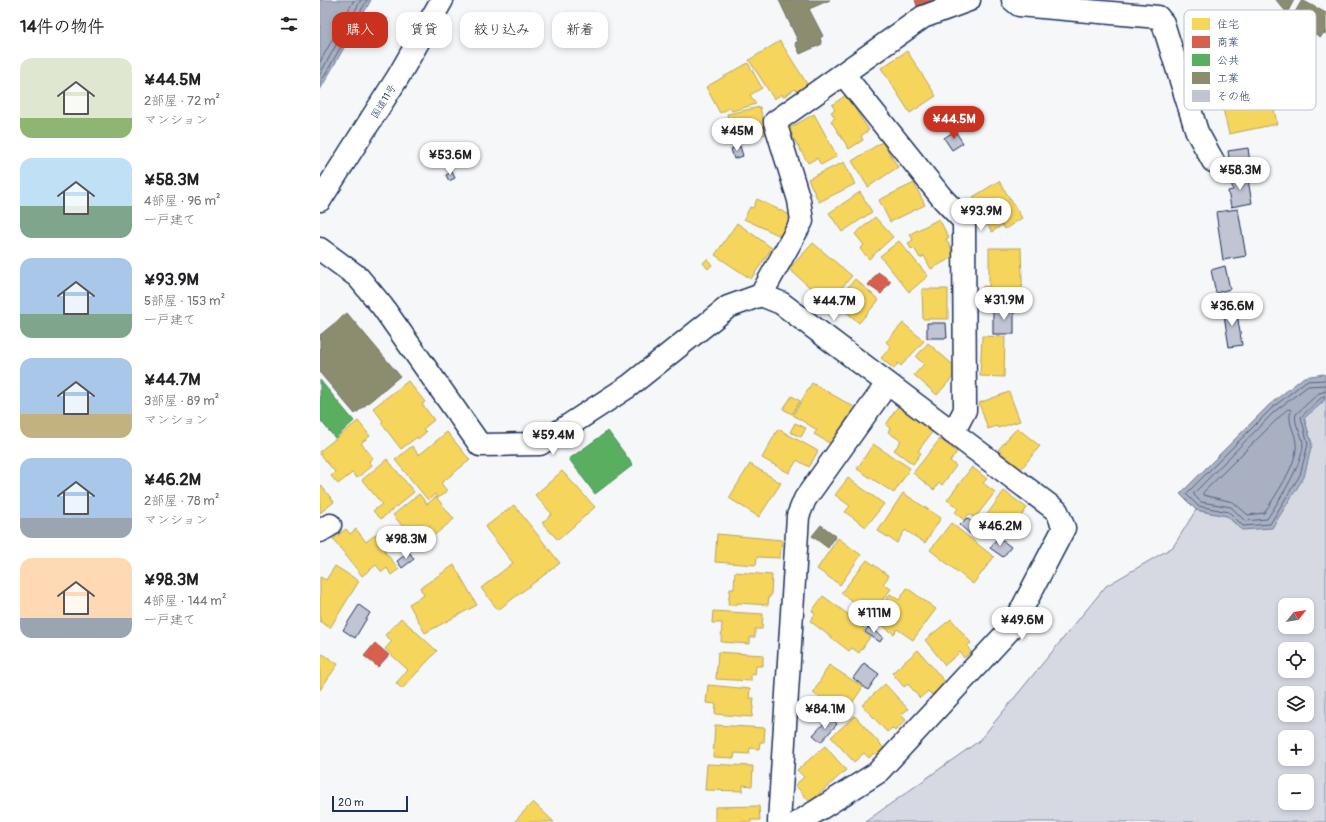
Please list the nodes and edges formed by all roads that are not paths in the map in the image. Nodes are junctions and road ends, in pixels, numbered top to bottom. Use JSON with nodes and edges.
{"nodes":[{"id":1,"x":442,"y":0,"type":"edge"},
{"id":2,"x":970,"y":0,"type":"edge"},
{"id":3,"x":1013,"y":0,"type":"edge"},
{"id":4,"x":844,"y":75,"type":"junction"},
{"id":5,"x":1184,"y":90,"type":"edge"},
{"id":6,"x":1190,"y":110,"type":"edge"},
{"id":7,"x":1213,"y":161,"type":"dead end"},
{"id":8,"x":320,"y":200,"type":"edge"},
{"id":9,"x":320,"y":249,"type":"edge"},
{"id":10,"x":762,"y":294,"type":"junction"},
{"id":11,"x":887,"y":384,"type":"junction"},
{"id":12,"x":953,"y":433,"type":"junction"},
{"id":13,"x":779,"y":822,"type":"edge"},
{"id":14,"x":799,"y":822,"type":"edge"}],
"edges":[{"from":1,"to":8,"type":"main road","name":"国道11号"},
{"from":2,"to":4,"type":"main road"},
{"from":3,"to":5,"type":"main road"},
{"from":4,"to":10,"type":"main road"},
{"from":4,"to":12,"type":"main road"},
{"from":6,"to":7,"type":"main road"},
{"from":9,"to":10,"type":"main road"},
{"from":10,"to":11,"type":"main road"},
{"from":11,"to":12,"type":"main road"},
{"from":11,"to":13,"type":"main road"},
{"from":12,"to":14,"type":"main road"}]}
